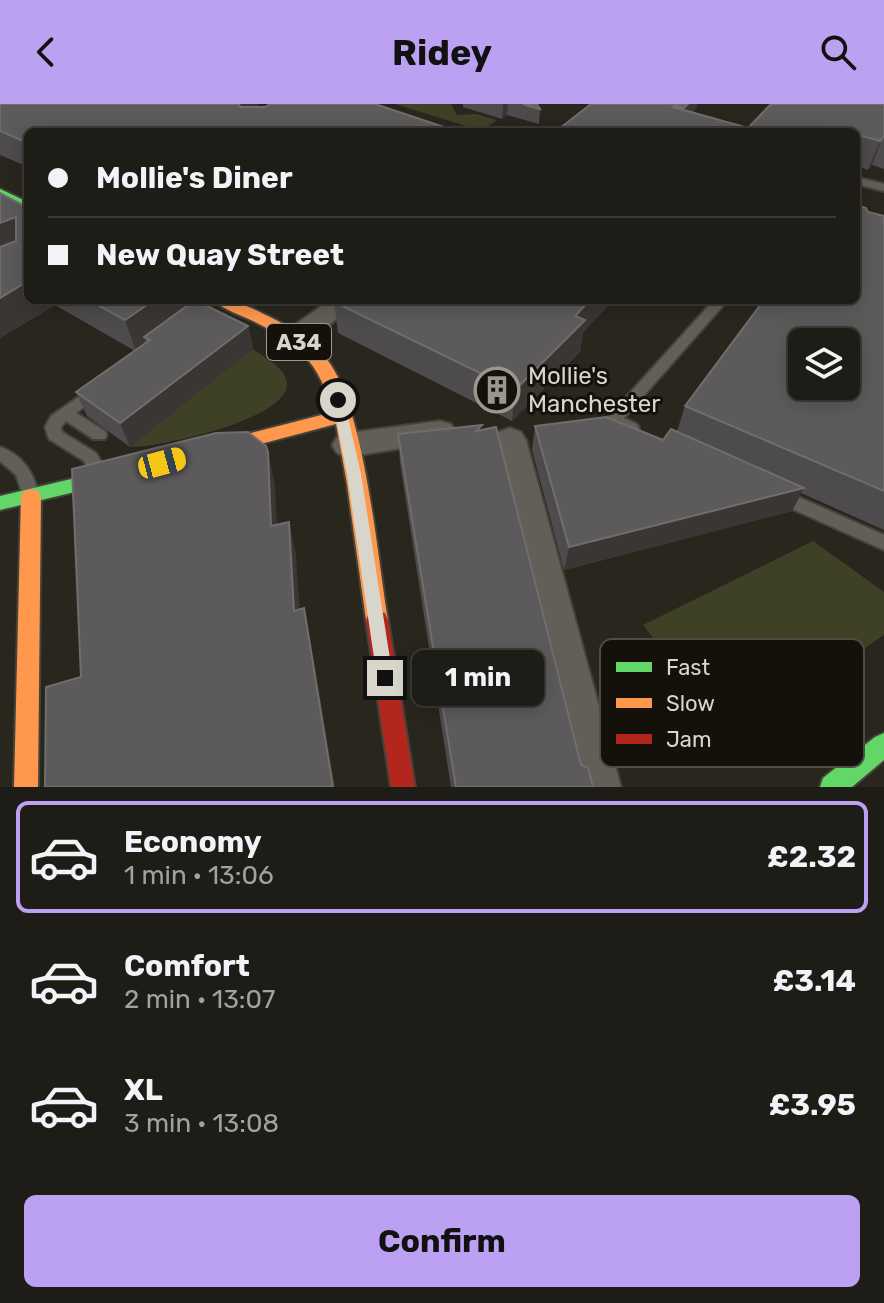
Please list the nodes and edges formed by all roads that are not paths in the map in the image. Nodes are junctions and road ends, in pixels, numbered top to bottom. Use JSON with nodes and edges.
{"nodes":[{"id":1,"x":860,"y":181,"type":"edge"},
{"id":2,"x":884,"y":188,"type":"edge"},
{"id":3,"x":0,"y":193,"type":"edge"},
{"id":4,"x":24,"y":205,"type":"edge"},
{"id":5,"x":216,"y":304,"type":"edge"},
{"id":6,"x":342,"y":304,"type":"edge"},
{"id":7,"x":718,"y":304,"type":"edge"},
{"id":8,"x":295,"y":338,"type":"junction"},
{"id":9,"x":116,"y":376,"type":"edge"},
{"id":10,"x":65,"y":413,"type":"junction"},
{"id":11,"x":614,"y":426,"type":"edge"},
{"id":12,"x":345,"y":430,"type":"junction"},
{"id":13,"x":99,"y":435,"type":"dead end"},
{"id":14,"x":0,"y":453,"type":"edge"},
{"id":15,"x":177,"y":459,"type":"edge"},
{"id":16,"x":148,"y":467,"type":"edge"},
{"id":17,"x":103,"y":479,"type":"junction"},
{"id":18,"x":756,"y":485,"type":"edge"},
{"id":19,"x":31,"y":496,"type":"junction"},
{"id":20,"x":0,"y":503,"type":"edge"},
{"id":21,"x":884,"y":543,"type":"edge"},
{"id":22,"x":884,"y":745,"type":"edge"},
{"id":23,"x":864,"y":762,"type":"edge"},
{"id":24,"x":857,"y":767,"type":"edge"},
{"id":25,"x":855,"y":769,"type":"junction"},
{"id":26,"x":26,"y":787,"type":"edge"},
{"id":27,"x":403,"y":787,"type":"edge"},
{"id":28,"x":599,"y":787,"type":"edge"},
{"id":29,"x":832,"y":787,"type":"edge"},
{"id":30,"x":870,"y":787,"type":"edge"}],
"edges":[{"from":1,"to":2,"type":"lane"},
{"from":3,"to":4,"type":"main road"},
{"from":5,"to":8,"type":"main road","number":"A34"},
{"from":6,"to":8,"type":"street"},
{"from":7,"to":11,"type":"lane"},
{"from":8,"to":12,"type":"main road","number":"A34"},
{"from":9,"to":10,"type":"lane"},
{"from":10,"to":13,"type":"lane"},
{"from":10,"to":17,"type":"lane"},
{"from":12,"to":15,"type":"main road"},
{"from":12,"to":27,"type":"main road","number":"A34"},
{"from":12,"to":28,"type":"street"},
{"from":14,"to":19,"type":"lane"},
{"from":16,"to":17,"type":"main road"},
{"from":17,"to":19,"type":"main road"},
{"from":18,"to":21,"type":"lane"},
{"from":19,"to":20,"type":"main road"},
{"from":19,"to":26,"type":"main road"},
{"from":22,"to":23,"type":"main road"},
{"from":24,"to":25,"type":"main road"},
{"from":25,"to":29,"type":"main road"},
{"from":25,"to":30,"type":"lane"}]}
